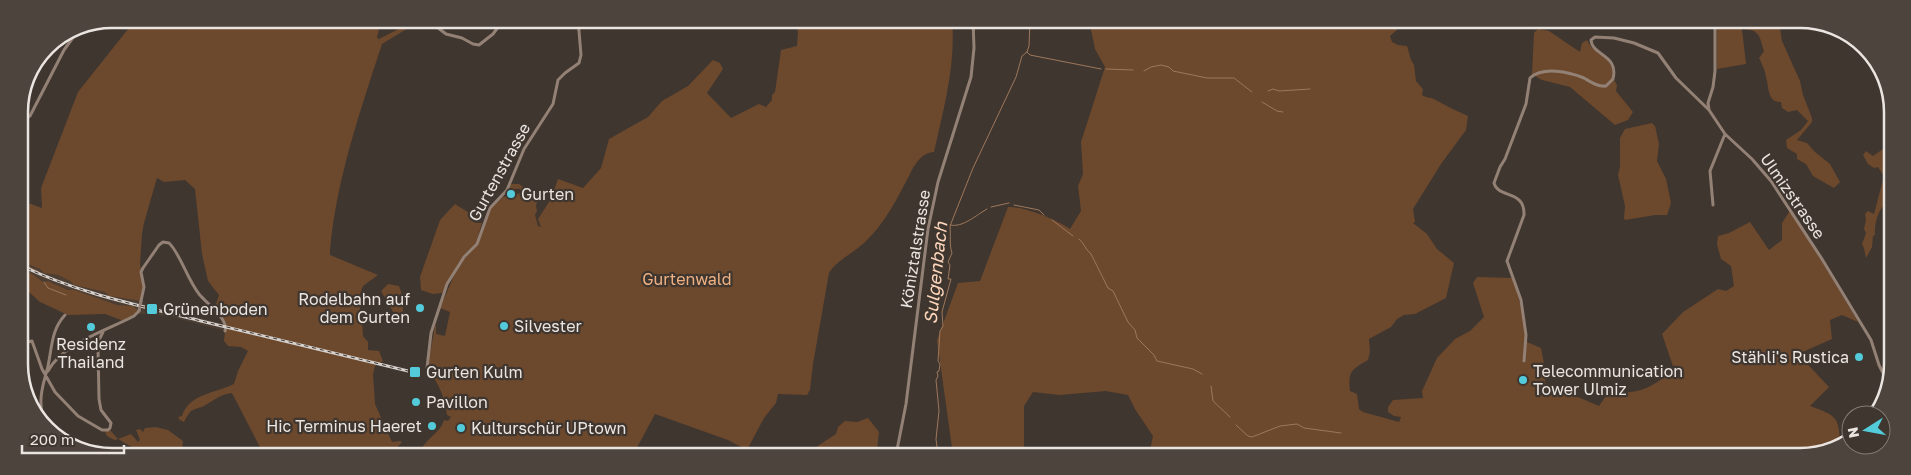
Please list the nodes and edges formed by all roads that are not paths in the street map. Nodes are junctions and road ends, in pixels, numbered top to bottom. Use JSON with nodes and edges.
{"nodes":[{"id":1,"x":438,"y":28,"type":"edge"},
{"id":2,"x":497,"y":28,"type":"edge"},
{"id":3,"x":579,"y":28,"type":"edge"},
{"id":4,"x":973,"y":28,"type":"edge"},
{"id":5,"x":1715,"y":28,"type":"edge"},
{"id":6,"x":73,"y":37,"type":"edge"},
{"id":7,"x":1708,"y":100,"type":"junction"},
{"id":8,"x":1701,"y":102,"type":"junction"},
{"id":9,"x":1708,"y":110,"type":"junction"},
{"id":10,"x":28,"y":116,"type":"edge"},
{"id":11,"x":1725,"y":134,"type":"junction"},
{"id":12,"x":1713,"y":205,"type":"dead end"},
{"id":13,"x":65,"y":316,"type":"dead end"},
{"id":14,"x":225,"y":331,"type":"dead end"},
{"id":15,"x":103,"y":332,"type":"junction"},
{"id":16,"x":28,"y":341,"type":"edge"},
{"id":17,"x":1524,"y":361,"type":"dead end"},
{"id":18,"x":427,"y":368,"type":"dead end"},
{"id":19,"x":1883,"y":373,"type":"edge"},
{"id":20,"x":45,"y":376,"type":"junction"},
{"id":21,"x":43,"y":411,"type":"edge"},
{"id":22,"x":897,"y":448,"type":"edge"}],
"edges":[{"from":1,"to":2,"type":"street"},
{"from":3,"to":18,"type":"street","name":"Gurtenstrasse"},
{"from":4,"to":22,"type":"street","name":"Köniztalstrasse"},
{"from":5,"to":7,"type":"street"},
{"from":6,"to":10,"type":"street"},
{"from":7,"to":8,"type":"street"},
{"from":7,"to":9,"type":"street"},
{"from":8,"to":9,"type":"street","name":"Ulmizstrasse"},
{"from":8,"to":17,"type":"street","name":"Ulmizstrasse"},
{"from":9,"to":11,"type":"street","name":"Ulmizstrasse"},
{"from":11,"to":12,"type":"street"},
{"from":11,"to":19,"type":"street","name":"Ulmizstrasse"},
{"from":13,"to":20,"type":"street"},
{"from":14,"to":15,"type":"street","bridge":true},
{"from":15,"to":20,"type":"street"},
{"from":15,"to":20,"type":"street"},
{"from":16,"to":20,"type":"street"},
{"from":20,"to":21,"type":"street"}]}
